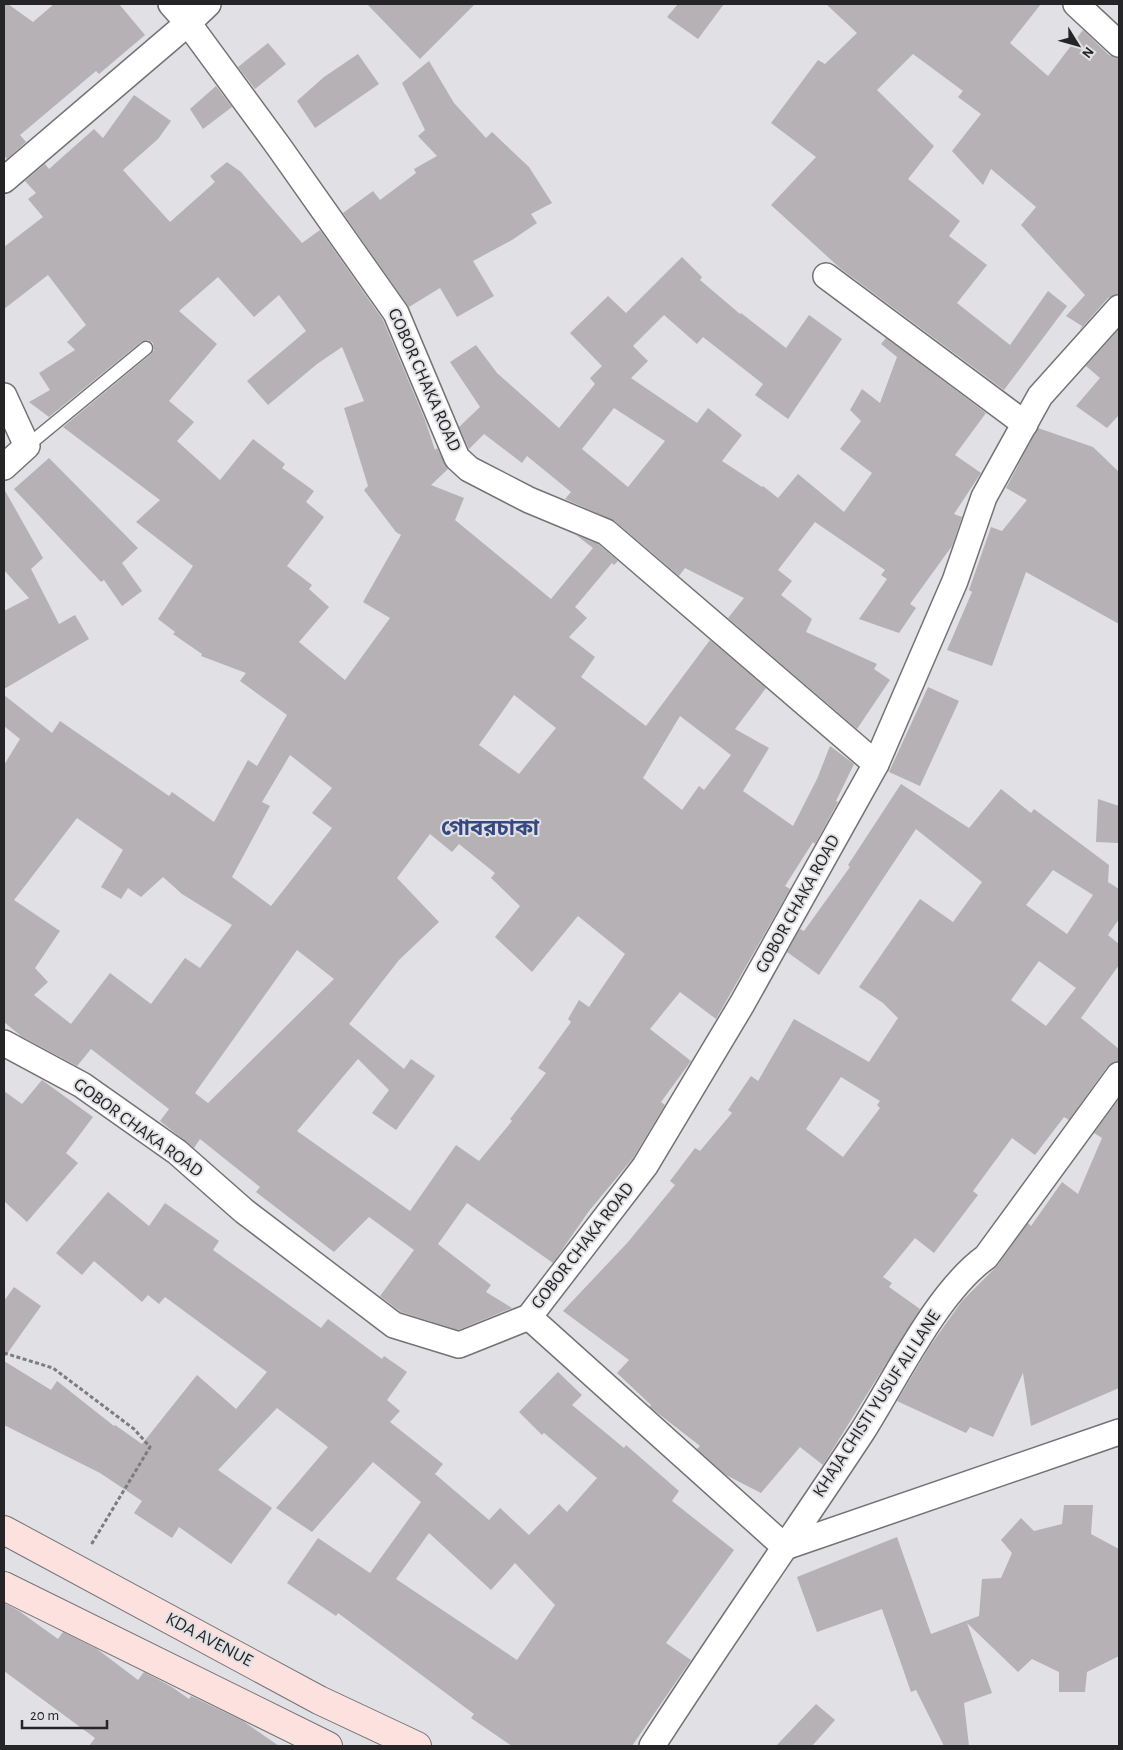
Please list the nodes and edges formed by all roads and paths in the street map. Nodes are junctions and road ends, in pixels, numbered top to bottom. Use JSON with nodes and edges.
{"nodes":[{"id":1,"x":171,"y":4,"type":"edge"},
{"id":2,"x":208,"y":4,"type":"edge"},
{"id":3,"x":1076,"y":4,"type":"edge"},
{"id":4,"x":188,"y":23,"type":"junction"},
{"id":5,"x":1119,"y":44,"type":"edge"},
{"id":6,"x":4,"y":180,"type":"edge"},
{"id":7,"x":826,"y":276,"type":"dead end"},
{"id":8,"x":1119,"y":308,"type":"edge"},
{"id":9,"x":146,"y":348,"type":"dead end"},
{"id":10,"x":4,"y":396,"type":"edge"},
{"id":11,"x":1025,"y":424,"type":"junction"},
{"id":12,"x":27,"y":446,"type":"junction"},
{"id":13,"x":4,"y":467,"type":"edge"},
{"id":14,"x":876,"y":764,"type":"junction"},
{"id":15,"x":4,"y":1042,"type":"edge"},
{"id":16,"x":1119,"y":1076,"type":"edge"},
{"id":17,"x":529,"y":1317,"type":"junction"},
{"id":18,"x":4,"y":1353,"type":"edge"},
{"id":19,"x":1119,"y":1432,"type":"edge"},
{"id":20,"x":4,"y":1530,"type":"edge"},
{"id":21,"x":785,"y":1547,"type":"junction"},
{"id":22,"x":77,"y":1569,"type":"junction"},
{"id":23,"x":4,"y":1586,"type":"edge"},
{"id":24,"x":328,"y":1746,"type":"edge"},
{"id":25,"x":417,"y":1746,"type":"edge"},
{"id":26,"x":652,"y":1746,"type":"edge"}],
"edges":[{"from":1,"to":4,"type":"street","name":"GOBOR CHAKA ROAD"},
{"from":2,"to":4,"type":"street"},
{"from":3,"to":5,"type":"street"},
{"from":4,"to":6,"type":"street"},
{"from":4,"to":14,"type":"street","name":"GOBOR CHAKA ROAD"},
{"from":7,"to":11,"type":"street"},
{"from":8,"to":11,"type":"street","name":"GOBOR CHAKA ROAD"},
{"from":9,"to":12,"type":"lane"},
{"from":10,"to":12,"type":"street"},
{"from":11,"to":14,"type":"street","name":"GOBOR CHAKA ROAD"},
{"from":12,"to":13,"type":"street"},
{"from":14,"to":17,"type":"street","name":"GOBOR CHAKA ROAD"},
{"from":15,"to":17,"type":"street","name":"GOBOR CHAKA ROAD"},
{"from":16,"to":21,"type":"street","name":"KHAJA CHISTI YUSUF ALI LANE"},
{"from":17,"to":21,"type":"street"},
{"from":18,"to":22,"type":"path"},
{"from":19,"to":21,"type":"street"},
{"from":20,"to":22,"type":"main road","name":"KDA AVENUE"},
{"from":21,"to":26,"type":"street","name":"KHAJA CHISTI YUSUF ALI LANE"},
{"from":22,"to":25,"type":"main road","name":"KDA AVENUE"},
{"from":23,"to":24,"type":"main road"}]}
